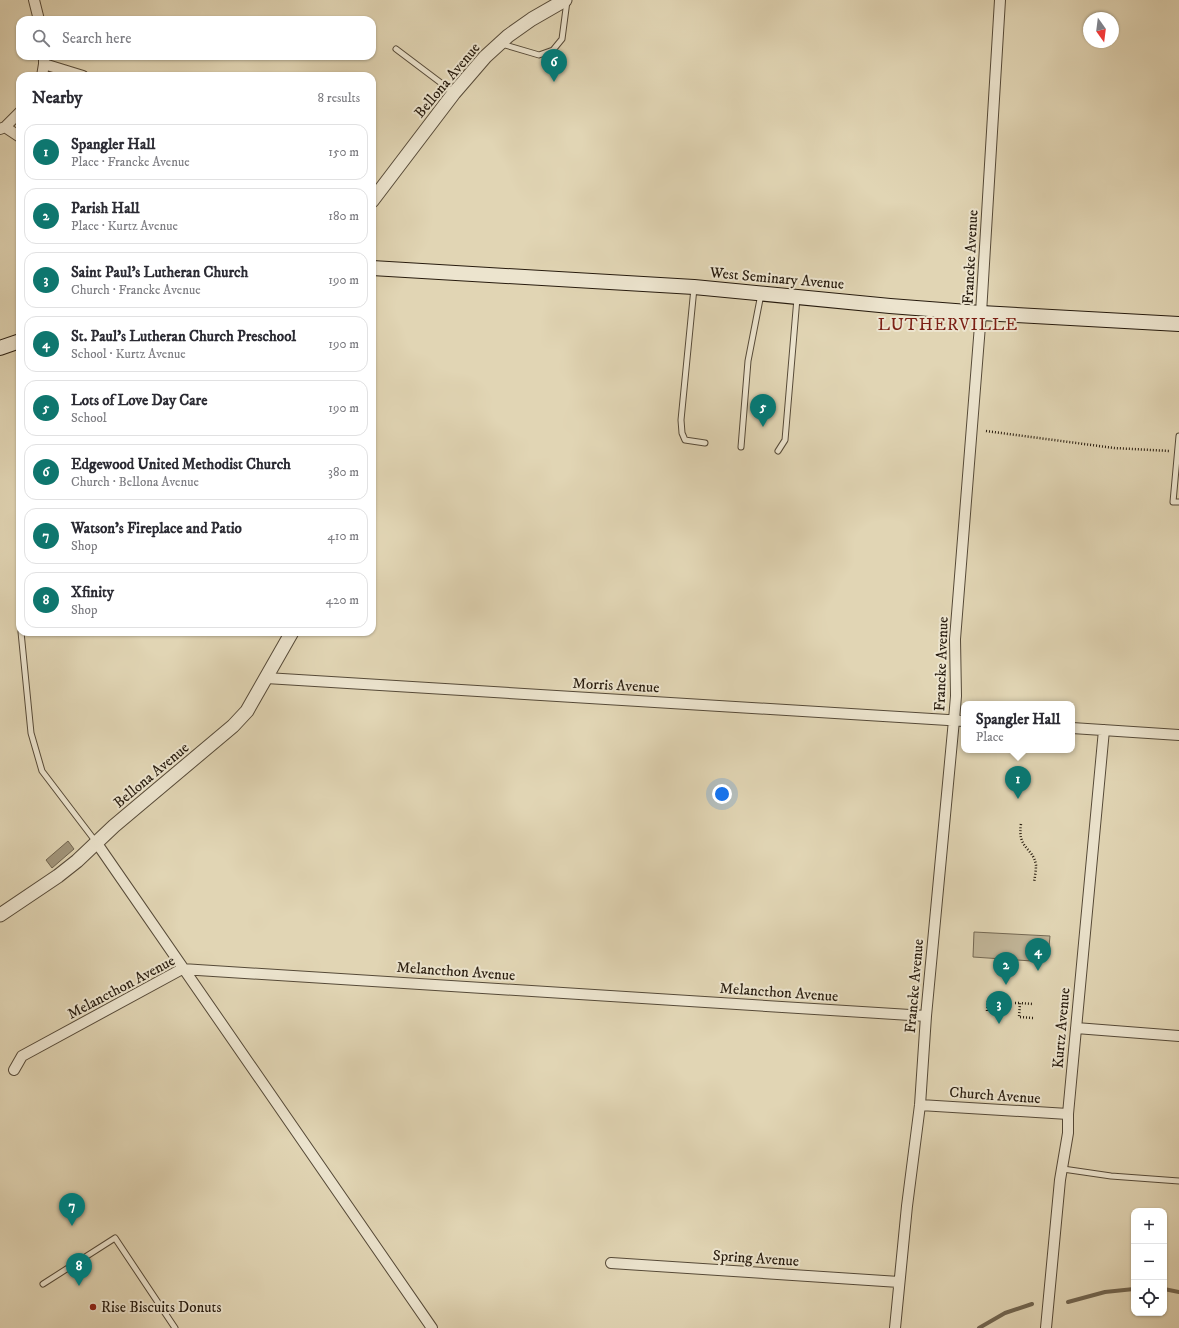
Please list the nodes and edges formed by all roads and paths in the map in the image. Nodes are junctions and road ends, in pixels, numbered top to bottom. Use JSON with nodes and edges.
{"nodes":[{"id":1,"x":34,"y":0,"type":"edge"},
{"id":2,"x":566,"y":0,"type":"edge"},
{"id":3,"x":1000,"y":0,"type":"edge"},
{"id":4,"x":38,"y":16,"type":"edge"},
{"id":5,"x":499,"y":43,"type":"junction"},
{"id":6,"x":396,"y":49,"type":"dead end"},
{"id":7,"x":44,"y":60,"type":"edge"},
{"id":8,"x":42,"y":72,"type":"edge"},
{"id":9,"x":73,"y":72,"type":"edge"},
{"id":10,"x":454,"y":93,"type":"junction"},
{"id":11,"x":16,"y":116,"type":"edge"},
{"id":12,"x":2,"y":128,"type":"edge"},
{"id":13,"x":16,"y":135,"type":"edge"},
{"id":14,"x":376,"y":196,"type":"edge"},
{"id":15,"x":376,"y":268,"type":"edge"},
{"id":16,"x":694,"y":287,"type":"junction"},
{"id":17,"x":761,"y":293,"type":"junction"},
{"id":18,"x":797,"y":297,"type":"junction"},
{"id":19,"x":981,"y":313,"type":"junction"},
{"id":20,"x":1179,"y":324,"type":"edge"},
{"id":21,"x":16,"y":342,"type":"edge"},
{"id":22,"x":0,"y":348,"type":"edge"},
{"id":23,"x":986,"y":431,"type":"dead end"},
{"id":24,"x":1179,"y":436,"type":"edge"},
{"id":25,"x":705,"y":443,"type":"dead end"},
{"id":26,"x":741,"y":447,"type":"dead end"},
{"id":27,"x":778,"y":450,"type":"dead end"},
{"id":28,"x":1178,"y":452,"type":"junction"},
{"id":29,"x":1179,"y":502,"type":"edge"},
{"id":30,"x":21,"y":636,"type":"edge"},
{"id":31,"x":290,"y":636,"type":"edge"},
{"id":32,"x":266,"y":678,"type":"junction"},
{"id":33,"x":959,"y":720,"type":"edge"},
{"id":34,"x":1075,"y":728,"type":"edge"},
{"id":35,"x":1104,"y":730,"type":"junction"},
{"id":36,"x":1179,"y":735,"type":"edge"},
{"id":37,"x":1020,"y":824,"type":"dead end"},
{"id":38,"x":96,"y":842,"type":"junction"},
{"id":39,"x":1034,"y":882,"type":"dead end"},
{"id":40,"x":1,"y":914,"type":"edge"},
{"id":41,"x":182,"y":969,"type":"junction"},
{"id":42,"x":988,"y":1000,"type":"dead end"},
{"id":43,"x":1015,"y":1003,"type":"dead end"},
{"id":44,"x":1020,"y":1003,"type":"junction"},
{"id":45,"x":1033,"y":1004,"type":"dead end"},
{"id":46,"x":987,"y":1011,"type":"dead end"},
{"id":47,"x":926,"y":1016,"type":"junction"},
{"id":48,"x":1032,"y":1018,"type":"dead end"},
{"id":49,"x":1076,"y":1028,"type":"junction"},
{"id":50,"x":1179,"y":1036,"type":"edge"},
{"id":51,"x":14,"y":1070,"type":"dead end"},
{"id":52,"x":920,"y":1105,"type":"junction"},
{"id":53,"x":1068,"y":1114,"type":"junction"},
{"id":54,"x":1063,"y":1169,"type":"junction"},
{"id":55,"x":1179,"y":1181,"type":"edge"},
{"id":56,"x":611,"y":1263,"type":"dead end"},
{"id":57,"x":899,"y":1282,"type":"junction"},
{"id":58,"x":43,"y":1284,"type":"dead end"},
{"id":59,"x":175,"y":1328,"type":"edge"},
{"id":60,"x":432,"y":1328,"type":"edge"},
{"id":61,"x":895,"y":1328,"type":"edge"},
{"id":62,"x":1046,"y":1328,"type":"edge"}],
"edges":[{"from":1,"to":4,"type":"street"},
{"from":2,"to":5,"type":"street","name":"Bellona Avenue"},
{"from":2,"to":5,"type":"lane"},
{"from":3,"to":19,"type":"street","name":"Francke Avenue"},
{"from":5,"to":10,"type":"street","name":"Bellona Avenue"},
{"from":6,"to":10,"type":"lane"},
{"from":7,"to":8,"type":"street"},
{"from":7,"to":9,"type":"street"},
{"from":10,"to":14,"type":"street","name":"Bellona Avenue"},
{"from":11,"to":12,"type":"street"},
{"from":12,"to":13,"type":"street"},
{"from":15,"to":16,"type":"main road","name":"West Seminary Avenue"},
{"from":16,"to":17,"type":"main road","name":"West Seminary Avenue"},
{"from":16,"to":25,"type":"lane"},
{"from":17,"to":18,"type":"main road","name":"West Seminary Avenue"},
{"from":17,"to":26,"type":"lane"},
{"from":18,"to":19,"type":"main road","name":"West Seminary Avenue"},
{"from":18,"to":27,"type":"lane"},
{"from":19,"to":20,"type":"main road","name":"West Seminary Avenue"},
{"from":19,"to":33,"type":"street","name":"Francke Avenue"},
{"from":21,"to":22,"type":"main road"},
{"from":23,"to":28,"type":"path"},
{"from":24,"to":28,"type":"lane"},
{"from":28,"to":29,"type":"lane"},
{"from":30,"to":38,"type":"lane"},
{"from":31,"to":32,"type":"street","name":"Bellona Avenue"},
{"from":32,"to":33,"type":"street","name":"Morris Avenue"},
{"from":32,"to":38,"type":"street","name":"Bellona Avenue"},
{"from":33,"to":47,"type":"street","name":"Francke Avenue"},
{"from":34,"to":35,"type":"street"},
{"from":35,"to":36,"type":"street"},
{"from":35,"to":49,"type":"street","name":"Kurtz Avenue"},
{"from":37,"to":39,"type":"path"},
{"from":38,"to":40,"type":"street","name":"Bellona Avenue"},
{"from":38,"to":41,"type":"street"},
{"from":41,"to":47,"type":"street","name":"Melancthon Avenue"},
{"from":41,"to":51,"type":"street","name":"Melancthon Avenue"},
{"from":41,"to":60,"type":"street"},
{"from":42,"to":46,"type":"path"},
{"from":43,"to":44,"type":"path"},
{"from":44,"to":45,"type":"path"},
{"from":44,"to":48,"type":"path"},
{"from":47,"to":52,"type":"street","name":"Francke Avenue"},
{"from":49,"to":50,"type":"street"},
{"from":49,"to":53,"type":"street","name":"Kurtz Avenue"},
{"from":52,"to":53,"type":"street","name":"Church Avenue"},
{"from":52,"to":57,"type":"street","name":"Francke Avenue"},
{"from":53,"to":54,"type":"street","name":"Kurtz Avenue"},
{"from":54,"to":55,"type":"lane"},
{"from":54,"to":62,"type":"street","name":"Kurtz Avenue"},
{"from":56,"to":57,"type":"street","name":"Spring Avenue"},
{"from":57,"to":61,"type":"street","name":"Francke Avenue"},
{"from":58,"to":59,"type":"lane"}]}
